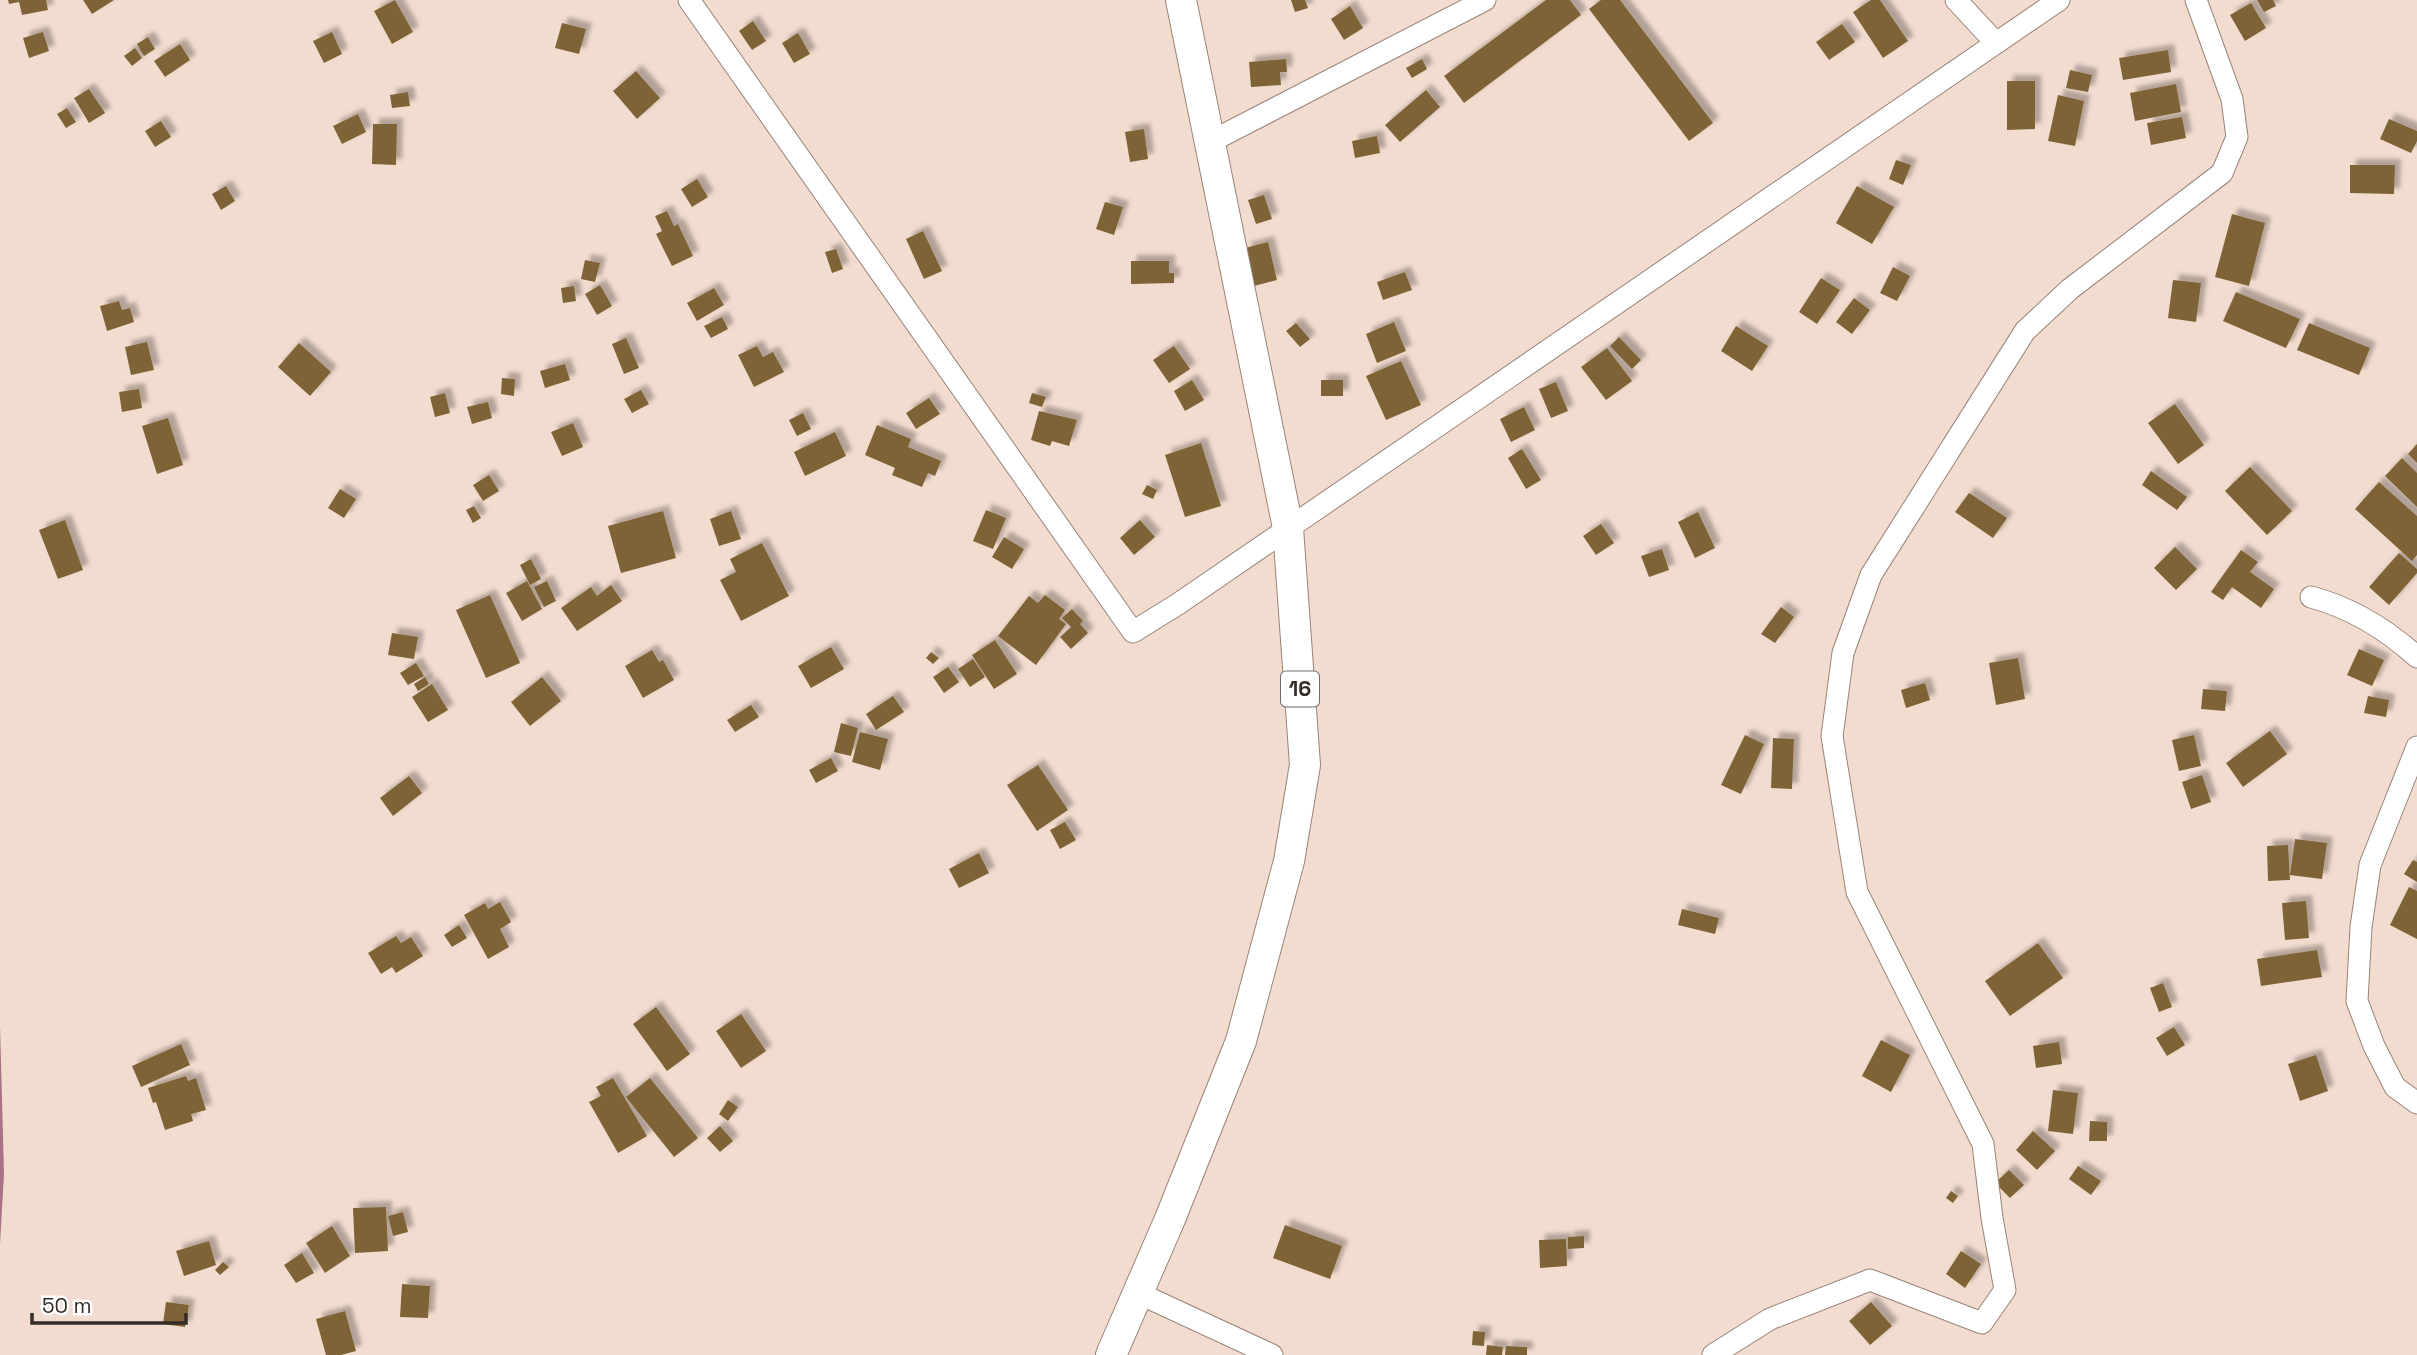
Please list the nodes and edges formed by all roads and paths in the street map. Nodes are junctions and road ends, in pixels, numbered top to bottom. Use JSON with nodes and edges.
{"nodes":[{"id":1,"x":690,"y":0,"type":"edge"},
{"id":2,"x":1181,"y":0,"type":"edge"},
{"id":3,"x":1485,"y":0,"type":"edge"},
{"id":4,"x":1956,"y":0,"type":"edge"},
{"id":5,"x":2059,"y":0,"type":"edge"},
{"id":6,"x":2196,"y":0,"type":"edge"},
{"id":7,"x":1996,"y":43,"type":"junction"},
{"id":8,"x":1210,"y":142,"type":"junction"},
{"id":9,"x":1288,"y":528,"type":"junction"},
{"id":10,"x":2311,"y":597,"type":"dead end"},
{"id":11,"x":2417,"y":657,"type":"edge"},
{"id":12,"x":2417,"y":747,"type":"edge"},
{"id":13,"x":2417,"y":1103,"type":"edge"},
{"id":14,"x":1138,"y":1293,"type":"junction"},
{"id":15,"x":1111,"y":1355,"type":"edge"},
{"id":16,"x":1272,"y":1355,"type":"edge"},
{"id":17,"x":1713,"y":1355,"type":"edge"}],
"edges":[{"from":1,"to":9,"type":"street"},
{"from":2,"to":8,"type":"highway","number":"16"},
{"from":3,"to":8,"type":"street"},
{"from":4,"to":7,"type":"street"},
{"from":5,"to":7,"type":"street"},
{"from":6,"to":17,"type":"street"},
{"from":7,"to":9,"type":"street"},
{"from":8,"to":9,"type":"highway","number":"16"},
{"from":9,"to":14,"type":"highway","number":"16"},
{"from":10,"to":11,"type":"street"},
{"from":12,"to":13,"type":"street"},
{"from":14,"to":15,"type":"highway","number":"16"},
{"from":14,"to":16,"type":"street"}]}
